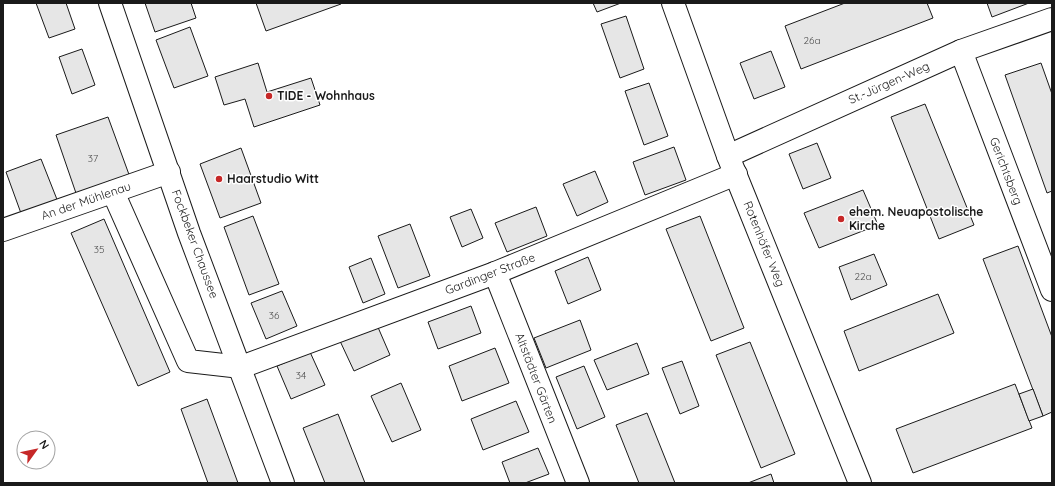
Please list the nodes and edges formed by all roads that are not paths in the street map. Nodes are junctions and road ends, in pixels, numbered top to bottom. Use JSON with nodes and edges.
{"nodes":[{"id":1,"x":110,"y":3,"type":"edge"},
{"id":2,"x":673,"y":3,"type":"edge"},
{"id":3,"x":1052,"y":19,"type":"edge"},
{"id":4,"x":960,"y":51,"type":"junction"},
{"id":5,"x":732,"y":165,"type":"junction"},
{"id":6,"x":169,"y":172,"type":"junction"},
{"id":7,"x":113,"y":192,"type":"junction"},
{"id":8,"x":3,"y":230,"type":"edge"},
{"id":9,"x":495,"y":273,"type":"junction"},
{"id":10,"x":1052,"y":290,"type":"edge"},
{"id":11,"x":241,"y":367,"type":"junction"},
{"id":12,"x":283,"y":483,"type":"edge"},
{"id":13,"x":578,"y":483,"type":"edge"},
{"id":14,"x":860,"y":483,"type":"edge"}],
"edges":[{"from":1,"to":6,"type":"street","name":"Fockbeker Chaussee"},
{"from":2,"to":5,"type":"street","name":"Rotenhöfer Weg"},
{"from":3,"to":4,"type":"street","name":"St.-Jürgen-Weg"},
{"from":4,"to":5,"type":"street","name":"St.-Jürgen-Weg"},
{"from":4,"to":10,"type":"street","name":"Gerichtsberg"},
{"from":5,"to":9,"type":"street","name":"Gardinger Straße"},
{"from":5,"to":14,"type":"street","name":"Rotenhöfer Weg"},
{"from":6,"to":7,"type":"street","name":"An der Mühlenau"},
{"from":6,"to":11,"type":"street","name":"Fockbeker Chaussee"},
{"from":7,"to":8,"type":"street","name":"An der Mühlenau"},
{"from":7,"to":11,"type":"street"},
{"from":9,"to":11,"type":"street","name":"Gardinger Straße"},
{"from":9,"to":13,"type":"street","name":"Altstädter Gärten"},
{"from":11,"to":12,"type":"street","name":"Fockbeker Chaussee"}]}
